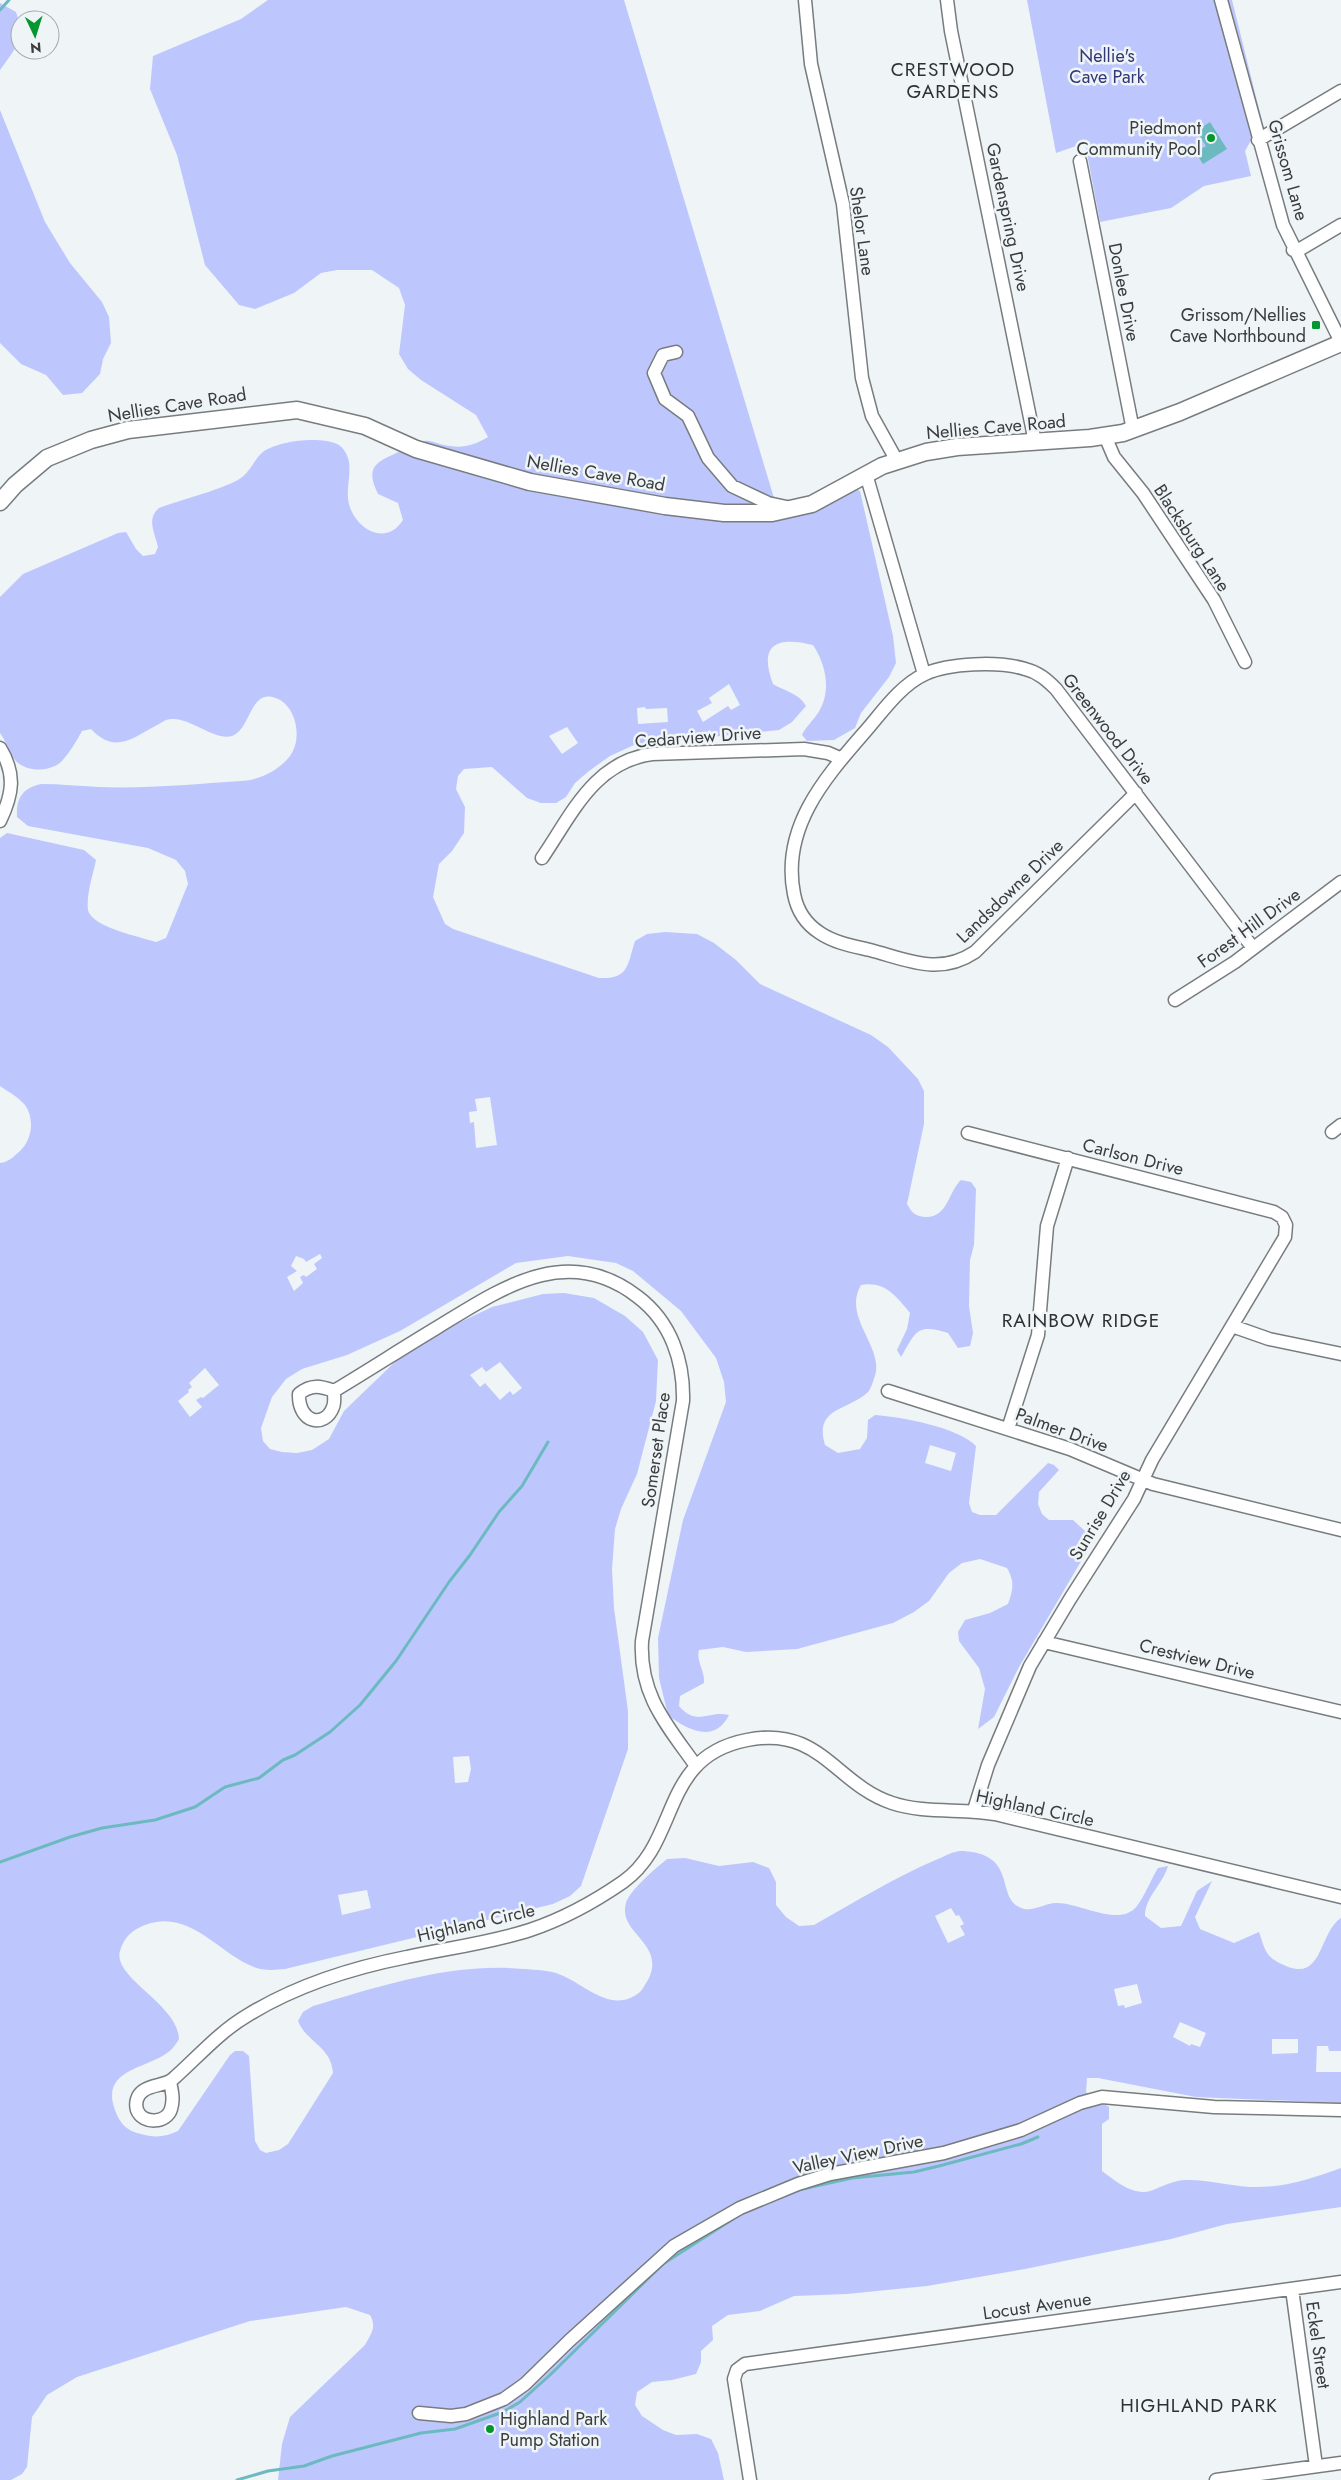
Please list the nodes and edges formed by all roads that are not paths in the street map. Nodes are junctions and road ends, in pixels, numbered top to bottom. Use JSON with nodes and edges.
{"nodes":[{"id":1,"x":804,"y":0,"type":"edge"},
{"id":2,"x":948,"y":0,"type":"edge"},
{"id":3,"x":1221,"y":0,"type":"edge"},
{"id":4,"x":1341,"y":90,"type":"edge"},
{"id":5,"x":1258,"y":140,"type":"junction"},
{"id":6,"x":1080,"y":161,"type":"dead end"},
{"id":7,"x":1341,"y":225,"type":"edge"},
{"id":8,"x":1293,"y":250,"type":"junction"},
{"id":9,"x":1341,"y":342,"type":"edge"},
{"id":10,"x":676,"y":352,"type":"dead end"},
{"id":11,"x":1134,"y":430,"type":"junction"},
{"id":12,"x":1105,"y":436,"type":"junction"},
{"id":13,"x":1036,"y":442,"type":"junction"},
{"id":14,"x":896,"y":461,"type":"junction"},
{"id":15,"x":866,"y":474,"type":"junction"},
{"id":16,"x":0,"y":502,"type":"edge"},
{"id":17,"x":796,"y":509,"type":"junction"},
{"id":18,"x":1245,"y":662,"type":"dead end"},
{"id":19,"x":924,"y":674,"type":"junction"},
{"id":20,"x":0,"y":748,"type":"edge"},
{"id":21,"x":842,"y":759,"type":"junction"},
{"id":22,"x":1136,"y":793,"type":"junction"},
{"id":23,"x":0,"y":820,"type":"edge"},
{"id":24,"x":542,"y":858,"type":"dead end"},
{"id":25,"x":1341,"y":882,"type":"edge"},
{"id":26,"x":1253,"y":948,"type":"junction"},
{"id":27,"x":1175,"y":1000,"type":"dead end"},
{"id":28,"x":968,"y":1133,"type":"dead end"},
{"id":29,"x":1068,"y":1158,"type":"junction"},
{"id":30,"x":1285,"y":1221,"type":"joint"},
{"id":31,"x":1232,"y":1326,"type":"junction"},
{"id":32,"x":1341,"y":1354,"type":"edge"},
{"id":33,"x":334,"y":1391,"type":"dead end"},
{"id":34,"x":888,"y":1391,"type":"dead end"},
{"id":35,"x":1008,"y":1429,"type":"junction"},
{"id":36,"x":1142,"y":1480,"type":"junction"},
{"id":37,"x":1341,"y":1530,"type":"edge"},
{"id":38,"x":1044,"y":1642,"type":"junction"},
{"id":39,"x":1341,"y":1712,"type":"edge"},
{"id":40,"x":696,"y":1766,"type":"junction"},
{"id":41,"x":974,"y":1810,"type":"junction"},
{"id":42,"x":1341,"y":1897,"type":"edge"},
{"id":43,"x":170,"y":2082,"type":"dead end"},
{"id":44,"x":1341,"y":2110,"type":"edge"},
{"id":45,"x":1341,"y":2282,"type":"edge"},
{"id":46,"x":1292,"y":2288,"type":"junction"},
{"id":47,"x":419,"y":2412,"type":"dead end"},
{"id":48,"x":1341,"y":2463,"type":"edge"},
{"id":49,"x":1316,"y":2466,"type":"junction"},
{"id":50,"x":750,"y":2480,"type":"edge"},
{"id":51,"x":1216,"y":2480,"type":"edge"}],
"edges":[{"from":1,"to":14,"type":"street","name":"Shelor Lane"},
{"from":2,"to":13,"type":"street","name":"Gardenspring Drive"},
{"from":3,"to":5,"type":"street","name":"Grissom Lane"},
{"from":4,"to":5,"type":"street"},
{"from":5,"to":8,"type":"street","name":"Grissom Lane"},
{"from":6,"to":11,"type":"street","name":"Donlee Drive"},
{"from":7,"to":8,"type":"street"},
{"from":8,"to":9,"type":"street","name":"Grissom Lane"},
{"from":9,"to":11,"type":"street","name":"Nellies Cave Road"},
{"from":10,"to":17,"type":"street"},
{"from":11,"to":12,"type":"street","name":"Nellies Cave Road"},
{"from":12,"to":13,"type":"street","name":"Nellies Cave Road"},
{"from":12,"to":18,"type":"street","name":"Blacksburg Lane"},
{"from":13,"to":14,"type":"street","name":"Nellies Cave Road"},
{"from":14,"to":15,"type":"street","name":"Nellies Cave Road"},
{"from":15,"to":17,"type":"street","name":"Nellies Cave Road"},
{"from":15,"to":19,"type":"street"},
{"from":16,"to":17,"type":"street","name":"Nellies Cave Road"},
{"from":19,"to":21,"type":"street","name":"Greenwood Drive"},
{"from":19,"to":22,"type":"street","name":"Greenwood Drive"},
{"from":20,"to":23,"type":"street"},
{"from":21,"to":22,"type":"street","name":"Landsdowne Drive"},
{"from":21,"to":24,"type":"street","name":"Cedarview Drive"},
{"from":22,"to":26,"type":"street","name":"Greenwood Drive"},
{"from":25,"to":26,"type":"street","name":"Forest Hill Drive"},
{"from":26,"to":27,"type":"street","name":"Forest Hill Drive"},
{"from":28,"to":29,"type":"street","name":"Carlson Drive"},
{"from":29,"to":30,"type":"street","name":"Carlson Drive"},
{"from":29,"to":35,"type":"street"},
{"from":30,"to":31,"type":"street","name":"Sunrise Drive"},
{"from":31,"to":32,"type":"street"},
{"from":31,"to":36,"type":"street","name":"Sunrise Drive"},
{"from":33,"to":40,"type":"street","name":"Somerset Place"},
{"from":34,"to":35,"type":"street","name":"Palmer Drive"},
{"from":35,"to":36,"type":"street","name":"Palmer Drive"},
{"from":36,"to":37,"type":"street","name":"Palmer Drive"},
{"from":36,"to":38,"type":"street","name":"Sunrise Drive"},
{"from":38,"to":39,"type":"street","name":"Crestview Drive"},
{"from":38,"to":41,"type":"street","name":"Sunrise Drive"},
{"from":40,"to":41,"type":"street","name":"Highland Circle"},
{"from":40,"to":43,"type":"street","name":"Highland Circle"},
{"from":41,"to":42,"type":"street","name":"Highland Circle"},
{"from":44,"to":47,"type":"street","name":"Valley View Drive"},
{"from":45,"to":46,"type":"street","name":"Locust Avenue"},
{"from":46,"to":49,"type":"street","name":"Eckel Street"},
{"from":46,"to":50,"type":"street","name":"Locust Avenue"},
{"from":48,"to":49,"type":"street"},
{"from":49,"to":51,"type":"street"}]}
